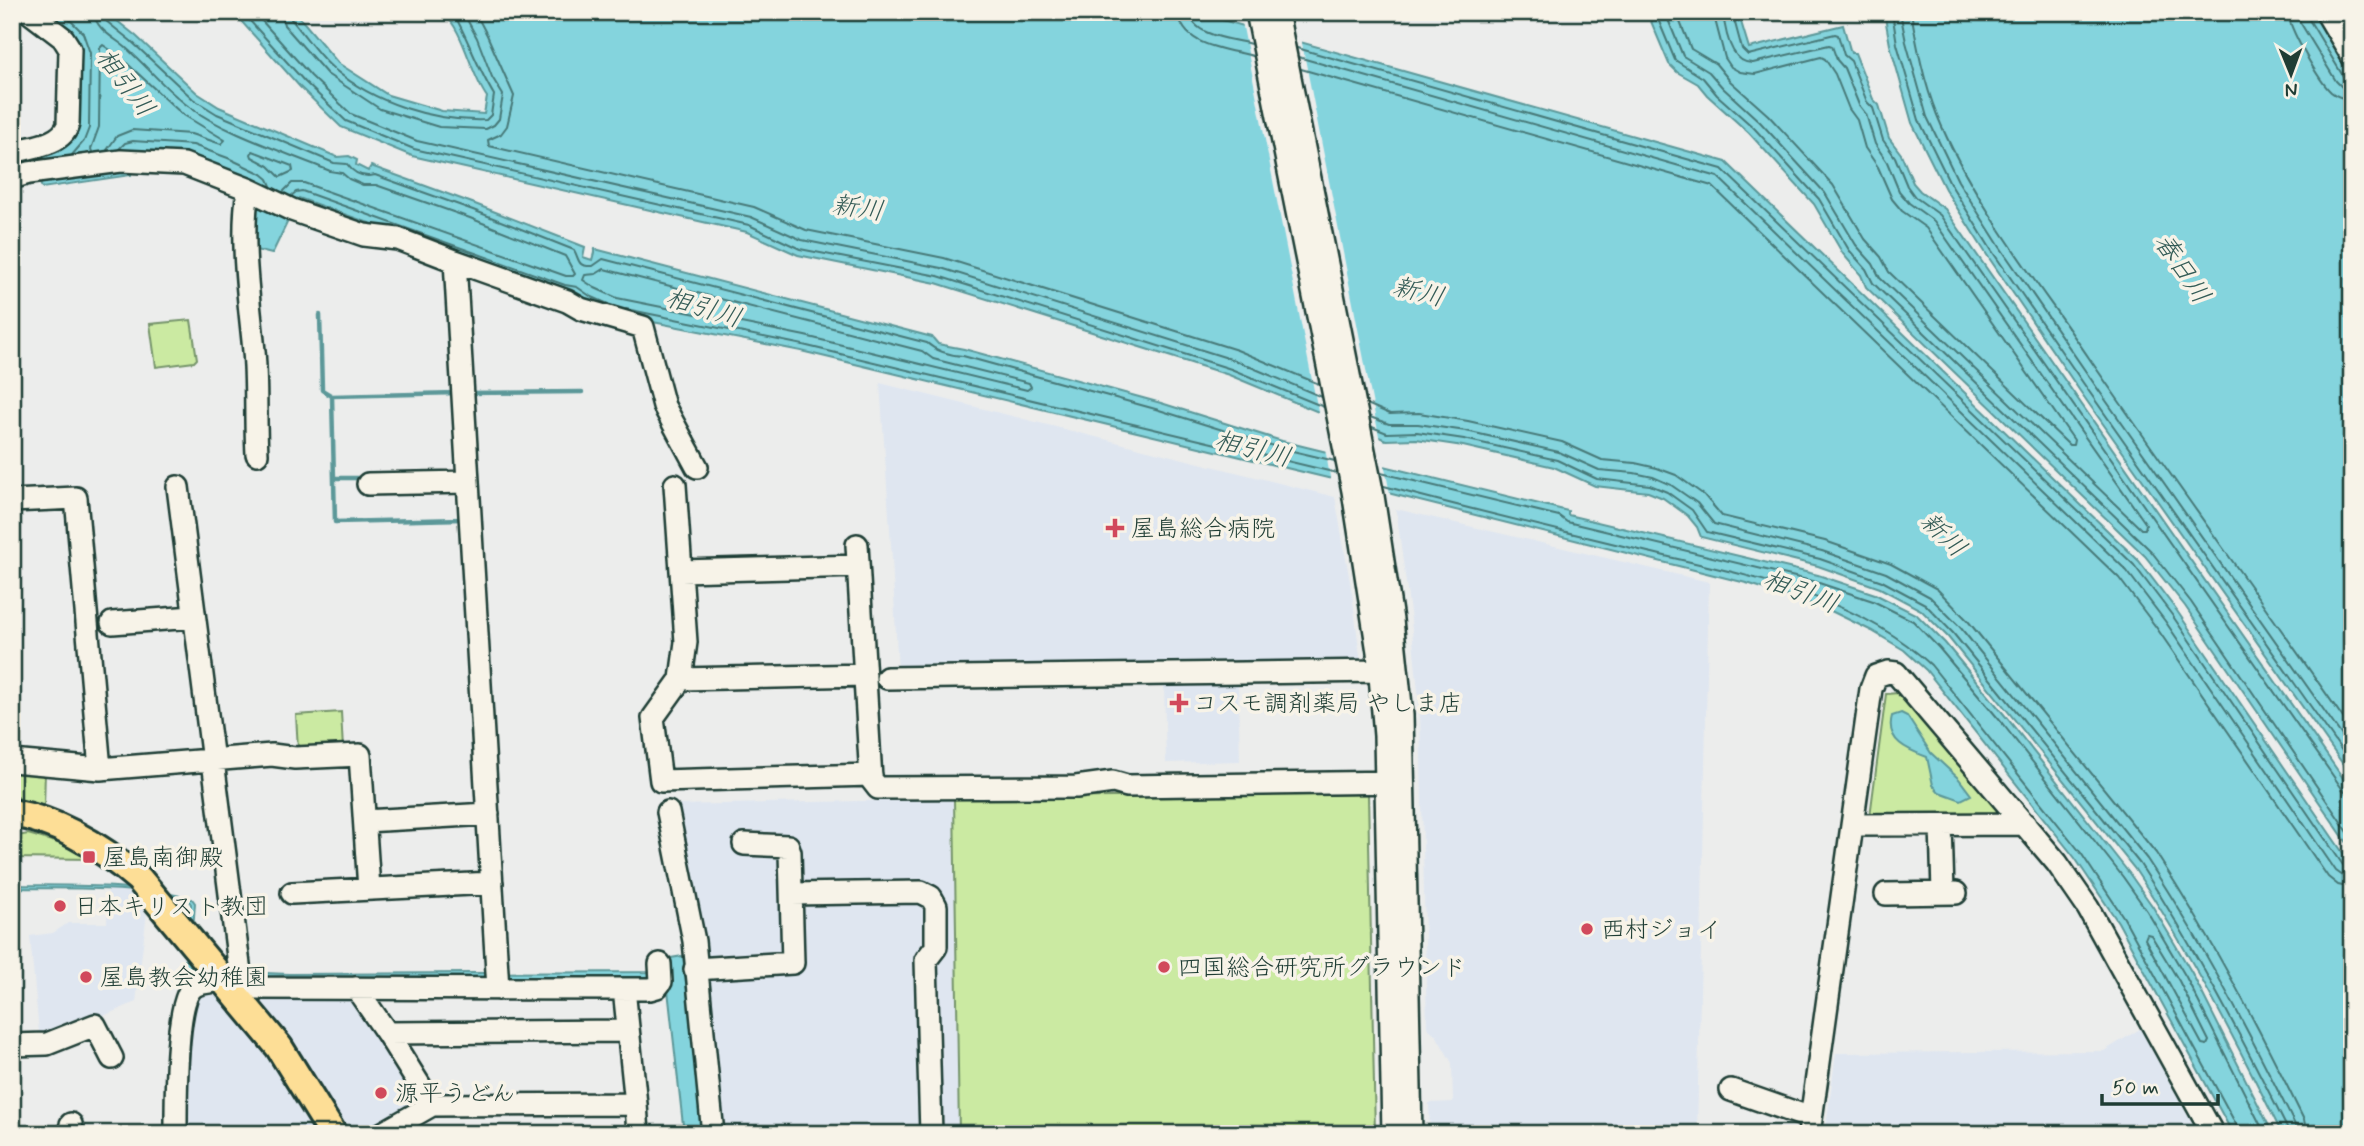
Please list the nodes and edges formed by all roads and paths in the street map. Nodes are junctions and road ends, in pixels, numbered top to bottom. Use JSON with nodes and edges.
{"nodes":[{"id":1,"x":29,"y":12,"type":"edge"},
{"id":2,"x":1256,"y":12,"type":"edge"},
{"id":3,"x":1277,"y":12,"type":"edge"},
{"id":4,"x":2326,"y":12,"type":"edge"},
{"id":5,"x":2352,"y":56,"type":"edge"},
{"id":6,"x":12,"y":152,"type":"edge"},
{"id":7,"x":12,"y":178,"type":"edge"},
{"id":8,"x":251,"y":191,"type":"junction"},
{"id":9,"x":455,"y":261,"type":"junction"},
{"id":10,"x":257,"y":454,"type":"dead end"},
{"id":11,"x":696,"y":467,"type":"dead end"},
{"id":12,"x":467,"y":482,"type":"junction"},
{"id":13,"x":368,"y":484,"type":"dead end"},
{"id":14,"x":675,"y":485,"type":"dead end"},
{"id":15,"x":177,"y":487,"type":"dead end"},
{"id":16,"x":12,"y":501,"type":"edge"},
{"id":17,"x":857,"y":545,"type":"dead end"},
{"id":18,"x":858,"y":566,"type":"junction"},
{"id":19,"x":681,"y":570,"type":"junction"},
{"id":20,"x":193,"y":617,"type":"junction"},
{"id":21,"x":112,"y":623,"type":"dead end"},
{"id":22,"x":1380,"y":671,"type":"junction"},
{"id":23,"x":865,"y":675,"type":"junction"},
{"id":24,"x":887,"y":678,"type":"dead end"},
{"id":25,"x":681,"y":679,"type":"junction"},
{"id":26,"x":213,"y":759,"type":"junction"},
{"id":27,"x":12,"y":761,"type":"edge"},
{"id":28,"x":100,"y":769,"type":"junction"},
{"id":29,"x":871,"y":775,"type":"junction"},
{"id":30,"x":1395,"y":782,"type":"junction"},
{"id":31,"x":668,"y":811,"type":"dead end"},
{"id":32,"x":12,"y":813,"type":"edge"},
{"id":33,"x":488,"y":814,"type":"junction"},
{"id":34,"x":365,"y":821,"type":"junction"},
{"id":35,"x":2025,"y":824,"type":"junction"},
{"id":36,"x":1852,"y":825,"type":"junction"},
{"id":37,"x":1941,"y":825,"type":"junction"},
{"id":38,"x":744,"y":844,"type":"dead end"},
{"id":39,"x":492,"y":883,"type":"junction"},
{"id":40,"x":369,"y":889,"type":"junction"},
{"id":41,"x":292,"y":893,"type":"dead end"},
{"id":42,"x":792,"y":894,"type":"junction"},
{"id":43,"x":1886,"y":894,"type":"dead end"},
{"id":44,"x":660,"y":964,"type":"dead end"},
{"id":45,"x":695,"y":969,"type":"junction"},
{"id":46,"x":497,"y":981,"type":"junction"},
{"id":47,"x":233,"y":987,"type":"junction"},
{"id":48,"x":356,"y":988,"type":"junction"},
{"id":49,"x":624,"y":989,"type":"junction"},
{"id":50,"x":628,"y":1031,"type":"junction"},
{"id":51,"x":387,"y":1032,"type":"junction"},
{"id":52,"x":12,"y":1045,"type":"edge"},
{"id":53,"x":112,"y":1058,"type":"dead end"},
{"id":54,"x":1731,"y":1090,"type":"dead end"},
{"id":55,"x":636,"y":1104,"type":"junction"},
{"id":56,"x":432,"y":1105,"type":"junction"},
{"id":57,"x":1810,"y":1126,"type":"edge"},
{"id":58,"x":176,"y":1134,"type":"edge"},
{"id":59,"x":333,"y":1134,"type":"edge"},
{"id":60,"x":381,"y":1134,"type":"edge"},
{"id":61,"x":638,"y":1134,"type":"edge"},
{"id":62,"x":713,"y":1134,"type":"edge"},
{"id":63,"x":931,"y":1134,"type":"edge"},
{"id":64,"x":1394,"y":1134,"type":"edge"},
{"id":65,"x":1411,"y":1134,"type":"edge"},
{"id":66,"x":2213,"y":1134,"type":"edge"}],
"edges":[{"from":1,"to":6,"type":"street"},
{"from":2,"to":22,"type":"street"},
{"from":3,"to":30,"type":"street"},
{"from":4,"to":5,"type":"street"},
{"from":7,"to":8,"type":"street"},
{"from":8,"to":9,"type":"street"},
{"from":8,"to":10,"type":"street"},
{"from":9,"to":11,"type":"street"},
{"from":9,"to":12,"type":"street"},
{"from":12,"to":13,"type":"street"},
{"from":12,"to":33,"type":"street"},
{"from":14,"to":19,"type":"street"},
{"from":15,"to":20,"type":"street"},
{"from":16,"to":28,"type":"street"},
{"from":17,"to":18,"type":"street"},
{"from":18,"to":19,"type":"street"},
{"from":18,"to":23,"type":"street"},
{"from":19,"to":25,"type":"street"},
{"from":20,"to":21,"type":"street"},
{"from":20,"to":26,"type":"street"},
{"from":22,"to":24,"type":"street"},
{"from":22,"to":30,"type":"street"},
{"from":23,"to":25,"type":"street"},
{"from":23,"to":29,"type":"street"},
{"from":25,"to":29,"type":"street"},
{"from":26,"to":28,"type":"street"},
{"from":26,"to":34,"type":"street"},
{"from":26,"to":47,"type":"street"},
{"from":27,"to":28,"type":"street"},
{"from":29,"to":30,"type":"street"},
{"from":30,"to":64,"type":"street"},
{"from":30,"to":65,"type":"street"},
{"from":31,"to":45,"type":"street"},
{"from":32,"to":47,"type":"main road"},
{"from":33,"to":34,"type":"street"},
{"from":33,"to":39,"type":"street"},
{"from":34,"to":40,"type":"street"},
{"from":35,"to":36,"type":"street"},
{"from":35,"to":37,"type":"street"},
{"from":35,"to":66,"type":"street"},
{"from":36,"to":37,"type":"street"},
{"from":36,"to":57,"type":"street"},
{"from":37,"to":43,"type":"street"},
{"from":38,"to":42,"type":"street"},
{"from":39,"to":40,"type":"street"},
{"from":39,"to":46,"type":"street"},
{"from":40,"to":41,"type":"street"},
{"from":42,"to":45,"type":"street"},
{"from":42,"to":63,"type":"street"},
{"from":44,"to":49,"type":"street"},
{"from":45,"to":62,"type":"street"},
{"from":46,"to":48,"type":"street"},
{"from":46,"to":49,"type":"street"},
{"from":47,"to":48,"type":"street"},
{"from":47,"to":58,"type":"street"},
{"from":47,"to":59,"type":"main road"},
{"from":48,"to":51,"type":"street"},
{"from":49,"to":50,"type":"street"},
{"from":50,"to":51,"type":"street"},
{"from":50,"to":55,"type":"street"},
{"from":51,"to":56,"type":"street"},
{"from":52,"to":53,"type":"street"},
{"from":54,"to":57,"type":"street"},
{"from":55,"to":56,"type":"street"},
{"from":55,"to":61,"type":"street"},
{"from":56,"to":60,"type":"street"}]}
